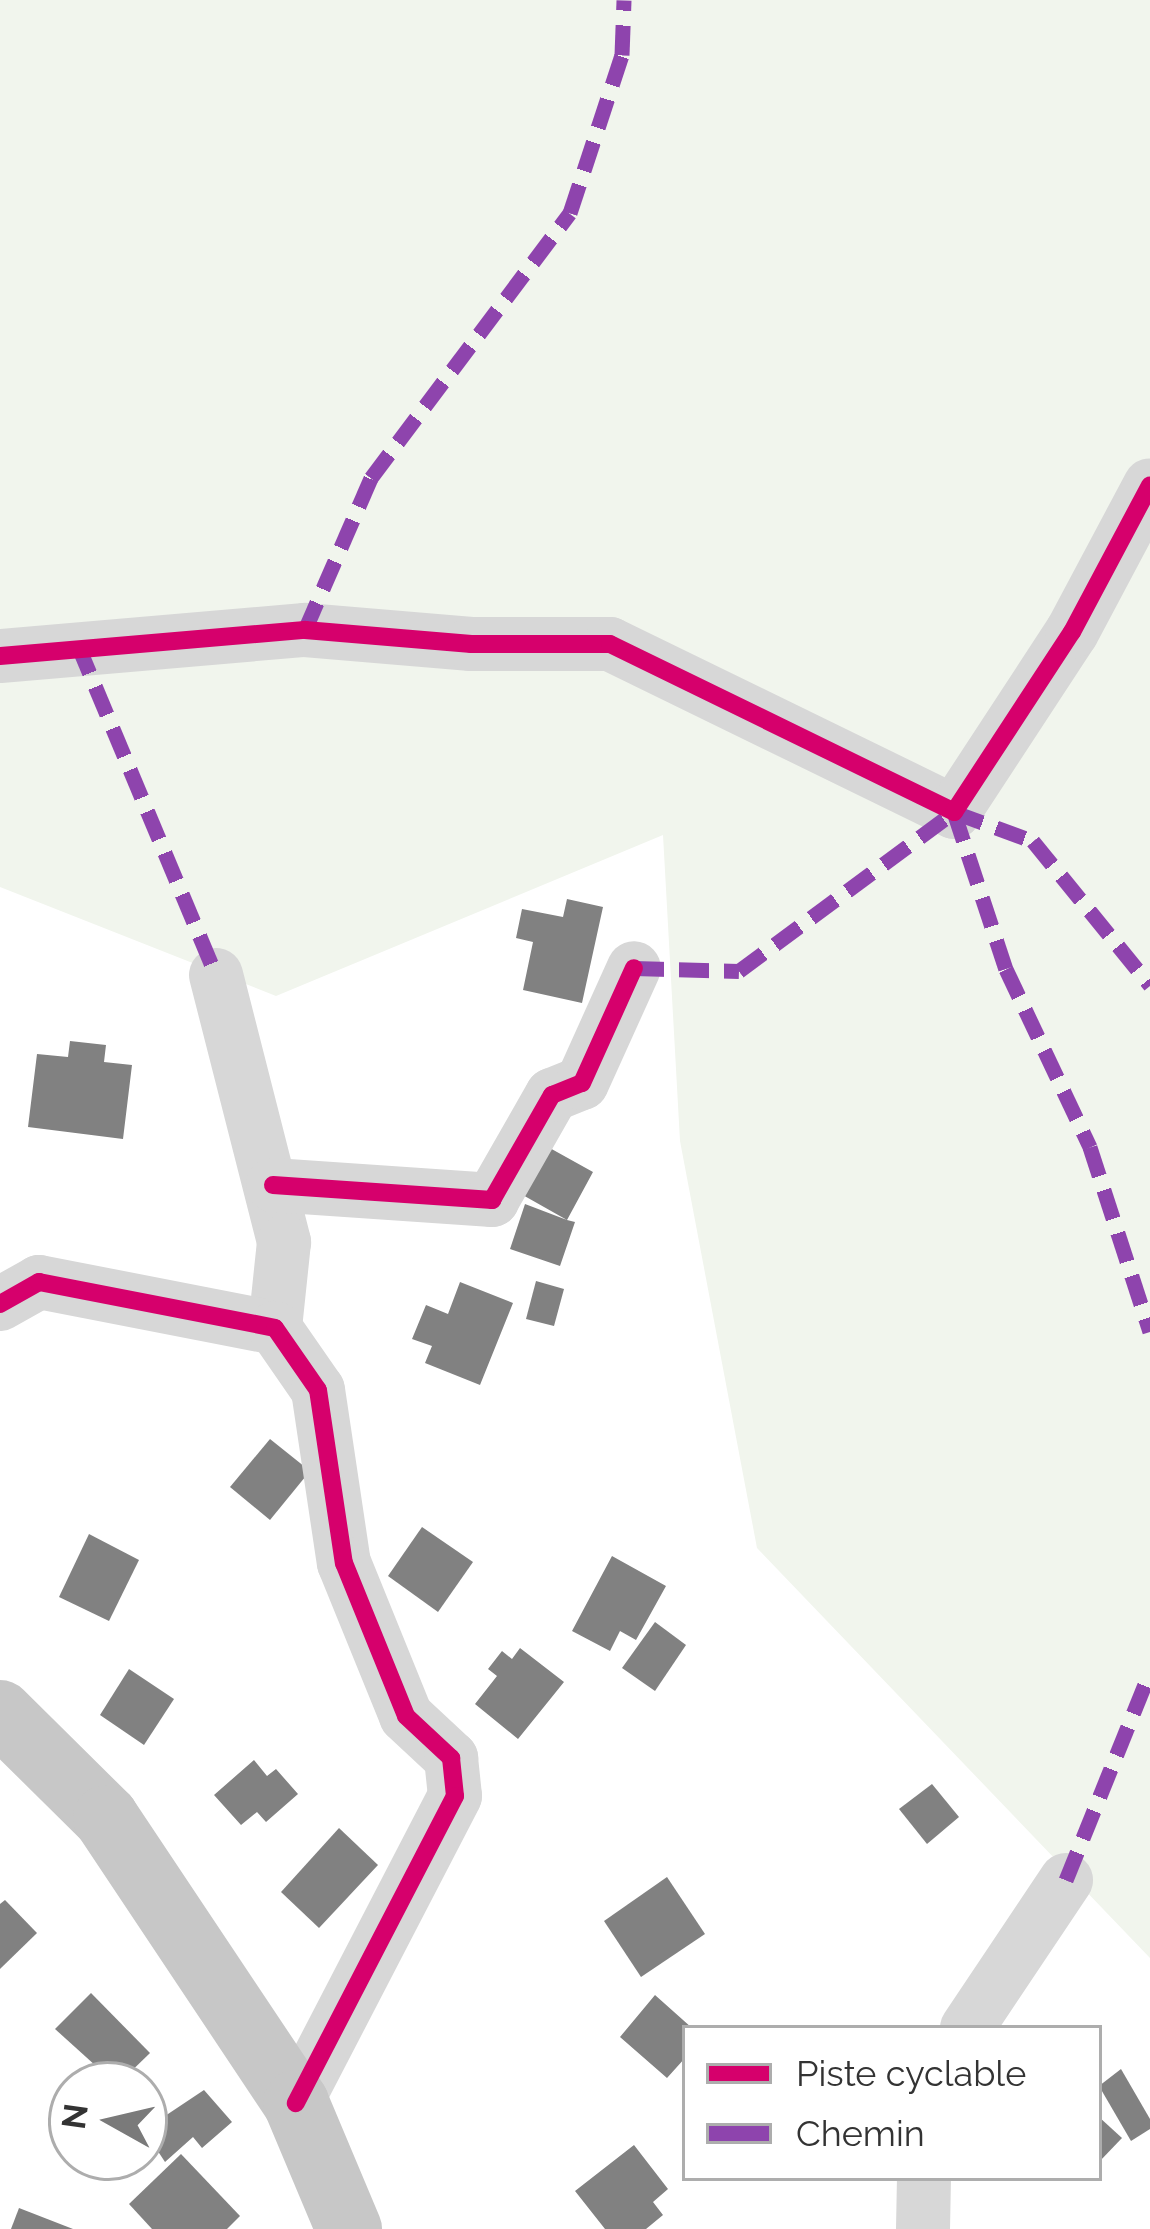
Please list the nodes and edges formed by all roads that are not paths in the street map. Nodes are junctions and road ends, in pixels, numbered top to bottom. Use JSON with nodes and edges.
{"nodes":[{"id":1,"x":1150,"y":485,"type":"edge"},
{"id":2,"x":0,"y":656,"type":"edge"},
{"id":3,"x":634,"y":968,"type":"dead end"},
{"id":4,"x":216,"y":975,"type":"dead end"},
{"id":5,"x":273,"y":1185,"type":"junction"},
{"id":6,"x":0,"y":1304,"type":"edge"},
{"id":7,"x":275,"y":1328,"type":"junction"},
{"id":8,"x":0,"y":1713,"type":"edge"},
{"id":9,"x":1066,"y":1880,"type":"dead end"},
{"id":10,"x":969,"y":2025,"type":"edge"},
{"id":11,"x":296,"y":2103,"type":"junction"},
{"id":12,"x":924,"y":2181,"type":"edge"},
{"id":13,"x":349,"y":2229,"type":"edge"},
{"id":14,"x":923,"y":2229,"type":"edge"}],
"edges":[{"from":1,"to":2,"type":"street"},
{"from":3,"to":5,"type":"street"},
{"from":4,"to":5,"type":"street"},
{"from":5,"to":7,"type":"street"},
{"from":6,"to":7,"type":"street"},
{"from":7,"to":11,"type":"street"},
{"from":8,"to":11,"type":"highway"},
{"from":9,"to":10,"type":"street"},
{"from":11,"to":13,"type":"highway"},
{"from":12,"to":14,"type":"street"}]}
